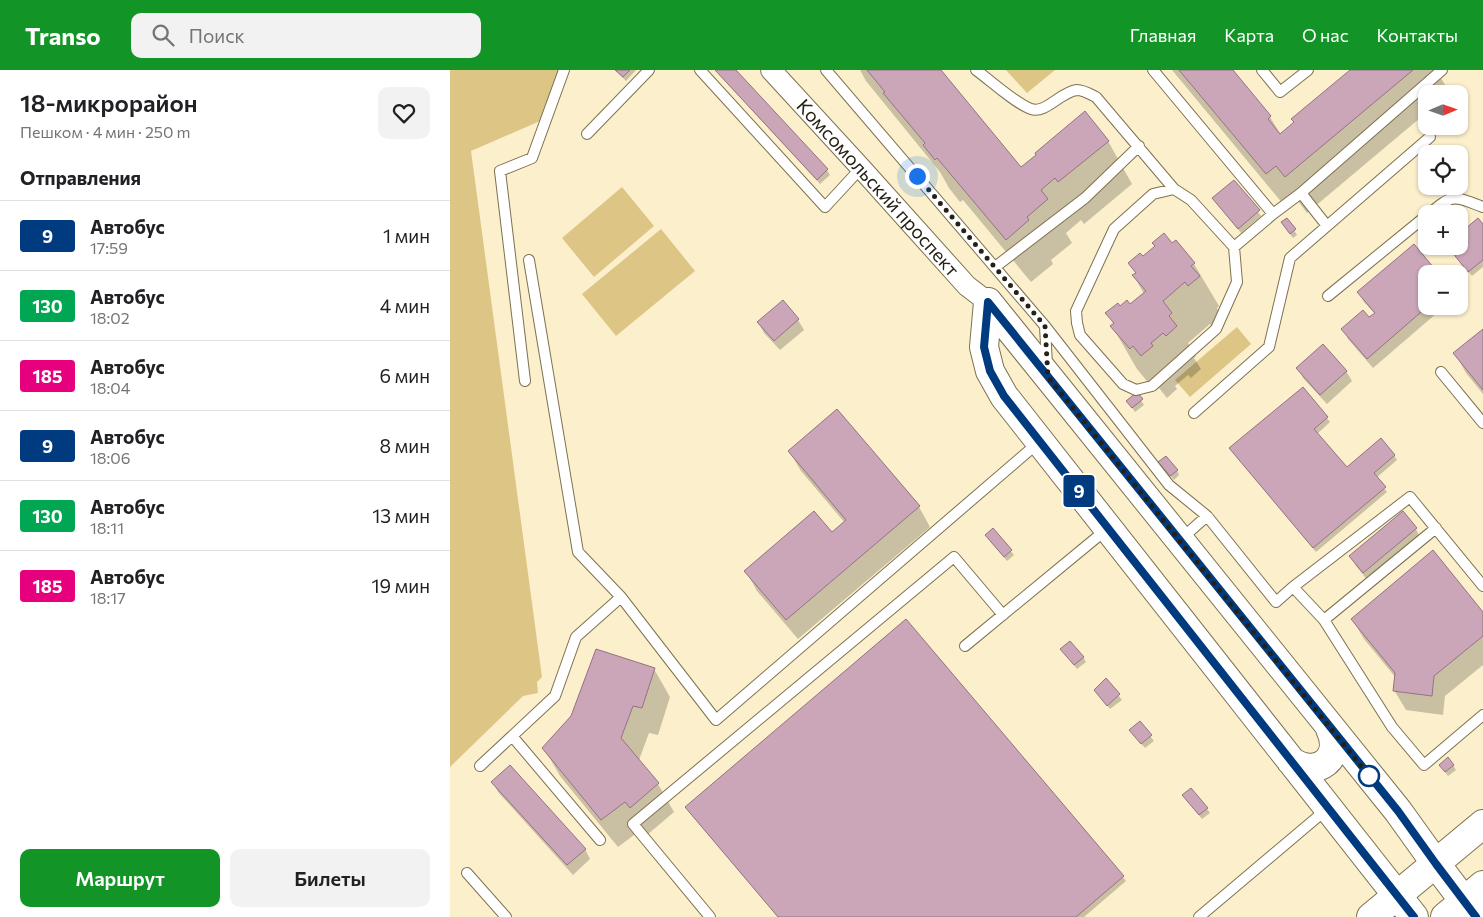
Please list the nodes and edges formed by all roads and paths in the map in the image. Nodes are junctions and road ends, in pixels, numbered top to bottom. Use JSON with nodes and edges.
{"nodes":[{"id":1,"x":564,"y":70,"type":"edge"},
{"id":2,"x":649,"y":70,"type":"edge"},
{"id":3,"x":700,"y":70,"type":"edge"},
{"id":4,"x":770,"y":70,"type":"edge"},
{"id":5,"x":826,"y":70,"type":"edge"},
{"id":6,"x":976,"y":70,"type":"edge"},
{"id":7,"x":1154,"y":70,"type":"edge"},
{"id":8,"x":1262,"y":70,"type":"edge"},
{"id":9,"x":1308,"y":70,"type":"edge"},
{"id":10,"x":1442,"y":70,"type":"edge"},
{"id":11,"x":587,"y":134,"type":"dead end"},
{"id":12,"x":1430,"y":136,"type":"dead end"},
{"id":13,"x":1139,"y":146,"type":"junction"},
{"id":14,"x":861,"y":168,"type":"junction"},
{"id":15,"x":1174,"y":189,"type":"junction"},
{"id":16,"x":1301,"y":193,"type":"junction"},
{"id":17,"x":1440,"y":205,"type":"edge"},
{"id":18,"x":1483,"y":207,"type":"edge"},
{"id":19,"x":1273,"y":214,"type":"junction"},
{"id":20,"x":1418,"y":223,"type":"edge"},
{"id":21,"x":1327,"y":226,"type":"junction"},
{"id":22,"x":1234,"y":248,"type":"junction"},
{"id":23,"x":529,"y":260,"type":"dead end"},
{"id":24,"x":995,"y":267,"type":"junction"},
{"id":25,"x":1328,"y":296,"type":"dead end"},
{"id":26,"x":988,"y":302,"type":"junction"},
{"id":27,"x":1045,"y":326,"type":"junction"},
{"id":28,"x":1043,"y":371,"type":"junction"},
{"id":29,"x":1441,"y":372,"type":"dead end"},
{"id":30,"x":526,"y":381,"type":"dead end"},
{"id":31,"x":1004,"y":396,"type":"junction"},
{"id":32,"x":1194,"y":413,"type":"dead end"},
{"id":33,"x":1483,"y":423,"type":"edge"},
{"id":34,"x":1040,"y":442,"type":"junction"},
{"id":35,"x":1206,"y":516,"type":"junction"},
{"id":36,"x":1108,"y":528,"type":"junction"},
{"id":37,"x":1436,"y":528,"type":"junction"},
{"id":38,"x":1179,"y":541,"type":"junction"},
{"id":39,"x":1483,"y":586,"type":"edge"},
{"id":40,"x":1293,"y":587,"type":"junction"},
{"id":41,"x":621,"y":597,"type":"junction"},
{"id":42,"x":1003,"y":615,"type":"junction"},
{"id":43,"x":1324,"y":620,"type":"junction"},
{"id":44,"x":965,"y":646,"type":"dead end"},
{"id":45,"x":1483,"y":715,"type":"edge"},
{"id":46,"x":1330,"y":728,"type":"junction"},
{"id":47,"x":512,"y":736,"type":"junction"},
{"id":48,"x":1291,"y":761,"type":"junction"},
{"id":49,"x":480,"y":766,"type":"dead end"},
{"id":50,"x":1328,"y":808,"type":"junction"},
{"id":51,"x":1483,"y":824,"type":"edge"},
{"id":52,"x":600,"y":840,"type":"dead end"},
{"id":53,"x":1436,"y":864,"type":"junction"},
{"id":54,"x":467,"y":873,"type":"dead end"},
{"id":55,"x":1397,"y":896,"type":"junction"},
{"id":56,"x":1467,"y":905,"type":"edge"},
{"id":57,"x":506,"y":917,"type":"edge"},
{"id":58,"x":710,"y":917,"type":"edge"},
{"id":59,"x":1199,"y":917,"type":"edge"},
{"id":60,"x":1372,"y":917,"type":"edge"},
{"id":61,"x":1414,"y":917,"type":"edge"}],
"edges":[{"from":1,"to":30,"type":"lane"},
{"from":2,"to":11,"type":"lane"},
{"from":3,"to":14,"type":"lane"},
{"from":4,"to":14,"type":"street","name":"Комсомольский проспект"},
{"from":5,"to":24,"type":"lane"},
{"from":6,"to":13,"type":"lane"},
{"from":7,"to":19,"type":"lane"},
{"from":8,"to":9,"type":"lane"},
{"from":10,"to":16,"type":"lane"},
{"from":12,"to":21,"type":"lane"},
{"from":13,"to":15,"type":"lane"},
{"from":13,"to":24,"type":"lane"},
{"from":14,"to":26,"type":"street","name":"Комсомольский проспект"},
{"from":15,"to":22,"type":"lane"},
{"from":15,"to":22,"type":"lane"},
{"from":16,"to":19,"type":"lane"},
{"from":16,"to":21,"type":"lane"},
{"from":17,"to":18,"type":"lane"},
{"from":19,"to":22,"type":"lane"},
{"from":20,"to":25,"type":"lane"},
{"from":21,"to":32,"type":"lane"},
{"from":23,"to":41,"type":"lane"},
{"from":24,"to":27,"type":"lane"},
{"from":26,"to":28,"type":"street","name":"Комсомольский проспект"},
{"from":26,"to":31,"type":"street"},
{"from":27,"to":28,"type":"lane"},
{"from":27,"to":35,"type":"lane"},
{"from":28,"to":31,"type":"street"},
{"from":28,"to":38,"type":"street","name":"Комсомольский проспект"},
{"from":29,"to":33,"type":"lane"},
{"from":31,"to":34,"type":"street"},
{"from":34,"to":36,"type":"street"},
{"from":34,"to":41,"type":"lane"},
{"from":35,"to":38,"type":"lane"},
{"from":35,"to":40,"type":"lane"},
{"from":36,"to":42,"type":"lane"},
{"from":36,"to":48,"type":"street"},
{"from":37,"to":39,"type":"lane"},
{"from":37,"to":40,"type":"lane"},
{"from":37,"to":43,"type":"lane"},
{"from":38,"to":46,"type":"street","name":"Комсомольский проспект"},
{"from":40,"to":43,"type":"lane"},
{"from":41,"to":47,"type":"lane"},
{"from":42,"to":44,"type":"lane"},
{"from":42,"to":58,"type":"lane"},
{"from":43,"to":45,"type":"lane"},
{"from":46,"to":48,"type":"street"},
{"from":46,"to":53,"type":"street","name":"Комсомольский проспект"},
{"from":47,"to":49,"type":"lane"},
{"from":47,"to":52,"type":"lane"},
{"from":48,"to":50,"type":"street"},
{"from":50,"to":55,"type":"street"},
{"from":50,"to":59,"type":"lane"},
{"from":51,"to":53,"type":"street"},
{"from":53,"to":55,"type":"street"},
{"from":53,"to":56,"type":"street","name":"Комсомольский проспект"},
{"from":54,"to":57,"type":"lane"},
{"from":55,"to":60,"type":"street"},
{"from":55,"to":61,"type":"street"}]}
